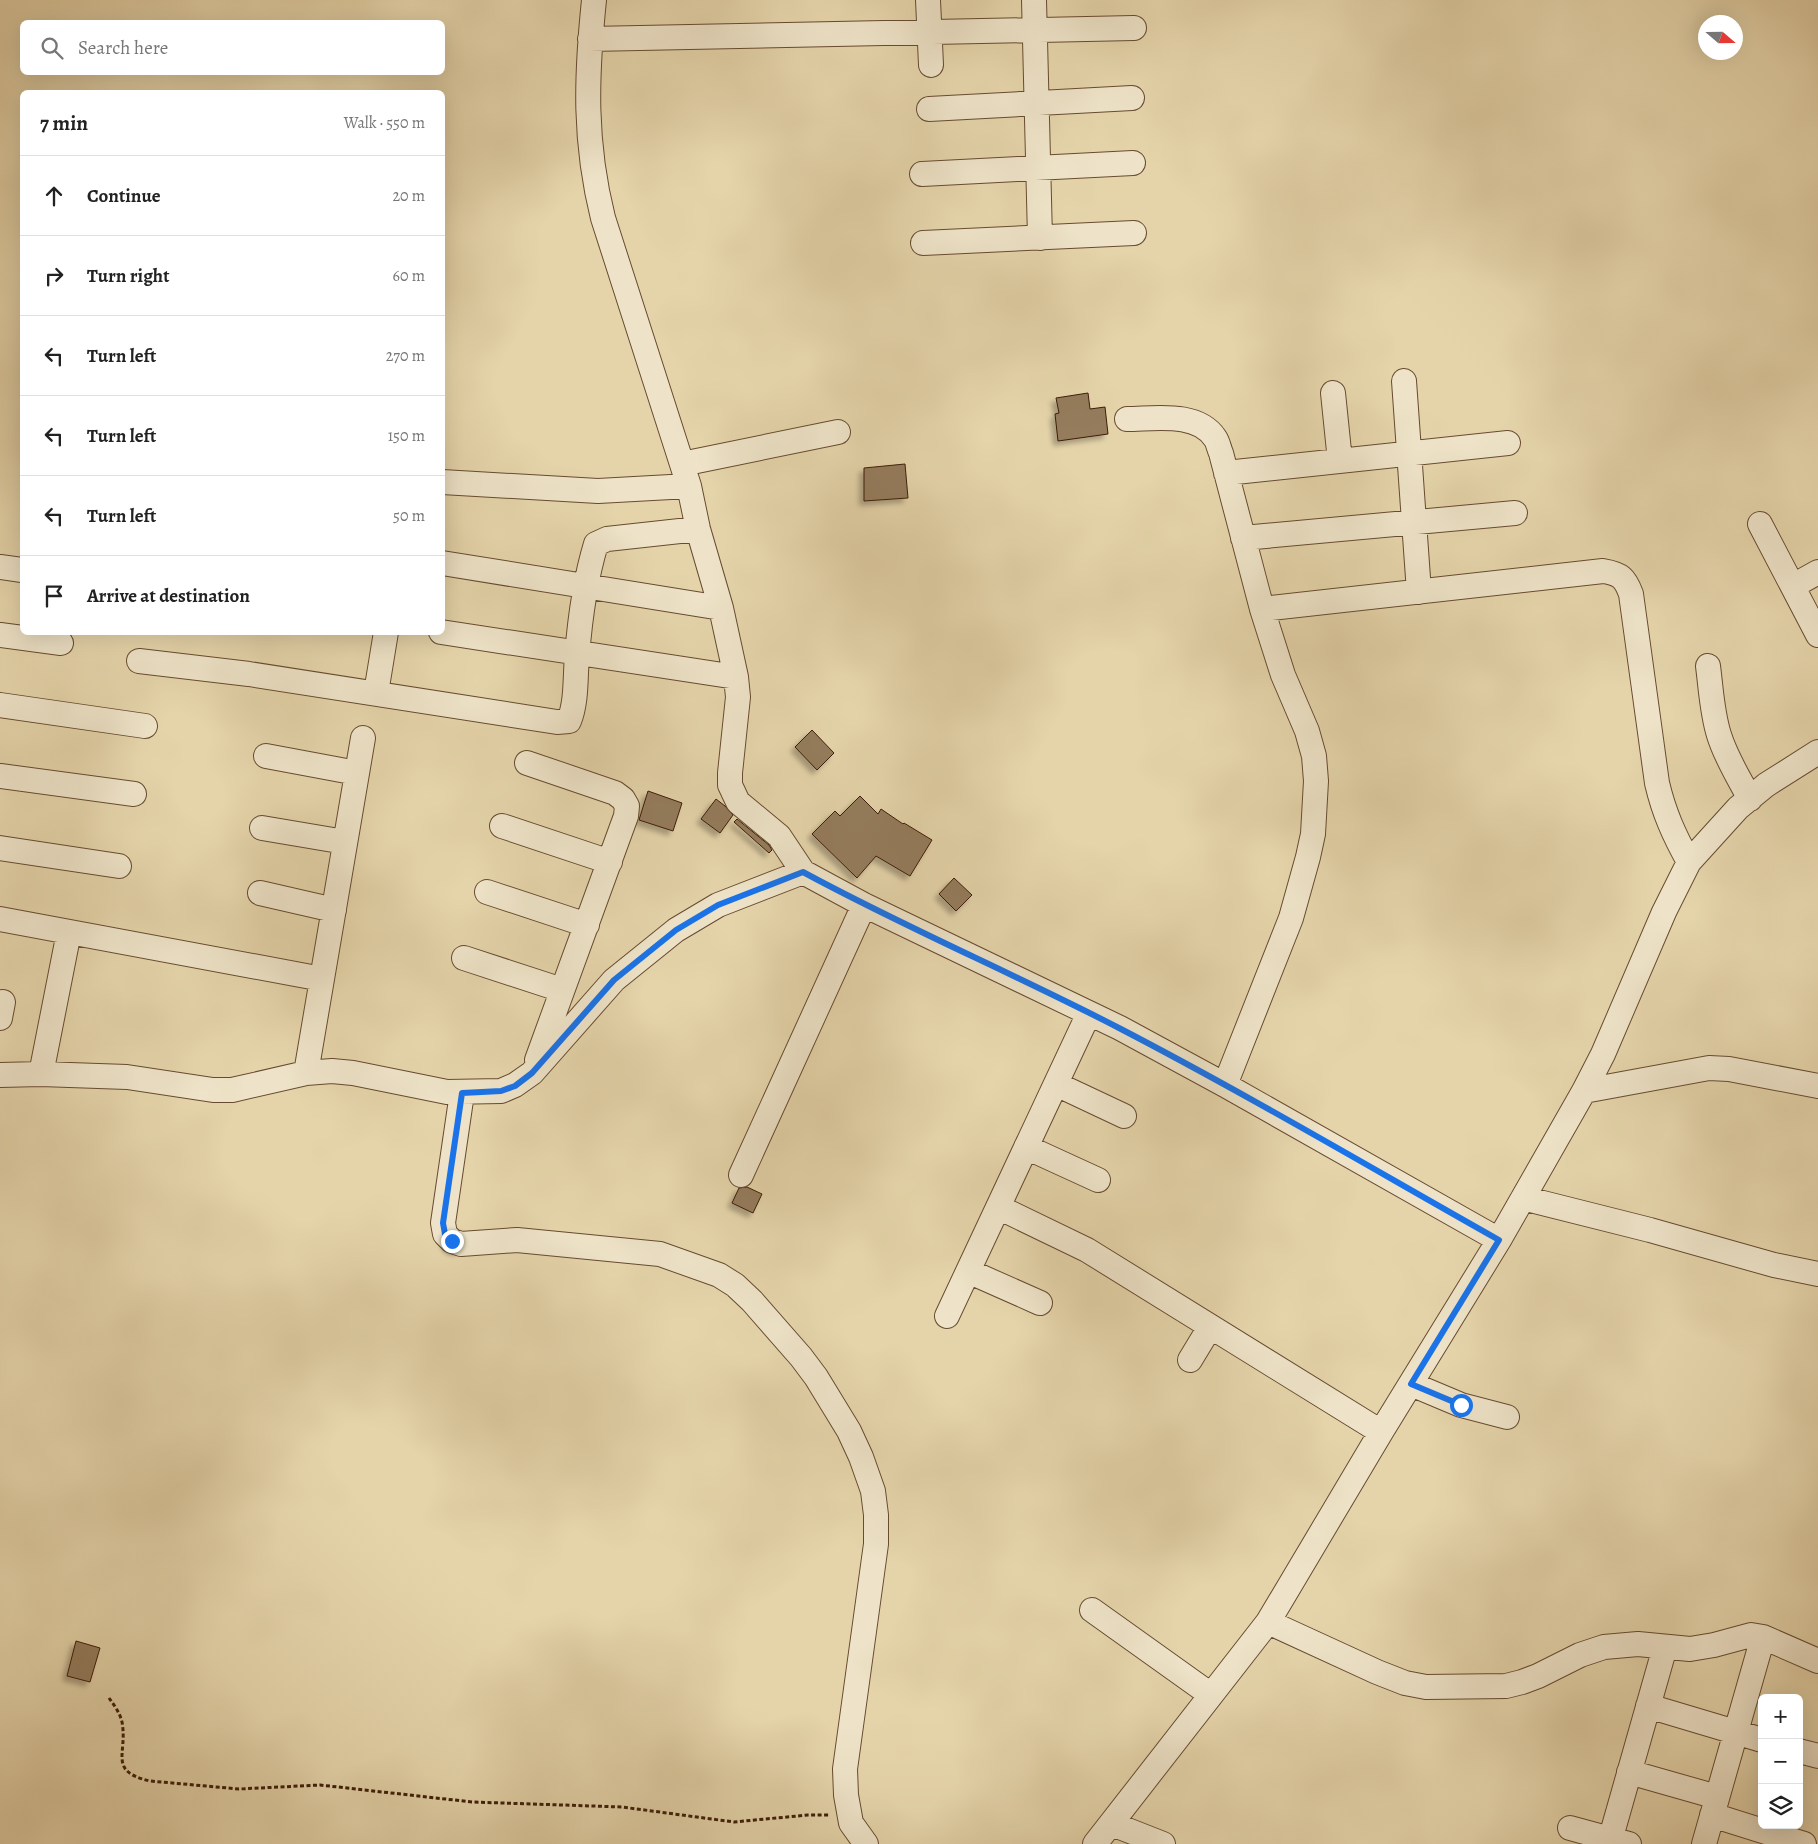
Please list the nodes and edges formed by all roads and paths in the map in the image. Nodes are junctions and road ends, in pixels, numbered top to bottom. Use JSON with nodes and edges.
{"nodes":[{"id":1,"x":594,"y":0,"type":"edge"},
{"id":2,"x":928,"y":0,"type":"edge"},
{"id":3,"x":1034,"y":0,"type":"edge"},
{"id":4,"x":1134,"y":28,"type":"dead end"},
{"id":5,"x":1035,"y":30,"type":"junction"},
{"id":6,"x":930,"y":32,"type":"junction"},
{"id":7,"x":590,"y":40,"type":"junction"},
{"id":8,"x":931,"y":65,"type":"dead end"},
{"id":9,"x":1132,"y":98,"type":"dead end"},
{"id":10,"x":1036,"y":103,"type":"junction"},
{"id":11,"x":929,"y":108,"type":"dead end"},
{"id":12,"x":1133,"y":163,"type":"dead end"},
{"id":13,"x":1038,"y":168,"type":"junction"},
{"id":14,"x":922,"y":174,"type":"dead end"},
{"id":15,"x":1134,"y":233,"type":"dead end"},
{"id":16,"x":1040,"y":238,"type":"junction"},
{"id":17,"x":923,"y":243,"type":"dead end"},
{"id":18,"x":1404,"y":381,"type":"dead end"},
{"id":19,"x":1333,"y":393,"type":"dead end"},
{"id":20,"x":1127,"y":419,"type":"dead end"},
{"id":21,"x":838,"y":432,"type":"dead end"},
{"id":22,"x":1508,"y":443,"type":"dead end"},
{"id":23,"x":1409,"y":454,"type":"junction"},
{"id":24,"x":1340,"y":461,"type":"junction"},
{"id":25,"x":682,"y":464,"type":"junction"},
{"id":26,"x":1226,"y":473,"type":"junction"},
{"id":27,"x":445,"y":482,"type":"edge"},
{"id":28,"x":689,"y":486,"type":"junction"},
{"id":29,"x":1515,"y":513,"type":"dead end"},
{"id":30,"x":1414,"y":523,"type":"junction"},
{"id":31,"x":1760,"y":524,"type":"dead end"},
{"id":32,"x":698,"y":530,"type":"junction"},
{"id":33,"x":1243,"y":538,"type":"junction"},
{"id":34,"x":445,"y":563,"type":"edge"},
{"id":35,"x":0,"y":567,"type":"edge"},
{"id":36,"x":20,"y":570,"type":"edge"},
{"id":37,"x":1818,"y":572,"type":"edge"},
{"id":38,"x":586,"y":586,"type":"junction"},
{"id":39,"x":1792,"y":586,"type":"junction"},
{"id":40,"x":1419,"y":592,"type":"junction"},
{"id":41,"x":721,"y":608,"type":"junction"},
{"id":42,"x":1262,"y":609,"type":"junction"},
{"id":43,"x":445,"y":632,"type":"edge"},
{"id":44,"x":0,"y":635,"type":"edge"},
{"id":45,"x":386,"y":635,"type":"edge"},
{"id":46,"x":1818,"y":635,"type":"edge"},
{"id":47,"x":61,"y":643,"type":"dead end"},
{"id":48,"x":578,"y":653,"type":"junction"},
{"id":49,"x":139,"y":661,"type":"dead end"},
{"id":50,"x":1708,"y":666,"type":"dead end"},
{"id":51,"x":736,"y":677,"type":"junction"},
{"id":52,"x":376,"y":692,"type":"junction"},
{"id":53,"x":0,"y":705,"type":"edge"},
{"id":54,"x":145,"y":726,"type":"dead end"},
{"id":55,"x":363,"y":738,"type":"dead end"},
{"id":56,"x":1816,"y":755,"type":"edge"},
{"id":57,"x":266,"y":756,"type":"dead end"},
{"id":58,"x":527,"y":763,"type":"dead end"},
{"id":59,"x":357,"y":773,"type":"junction"},
{"id":60,"x":0,"y":776,"type":"edge"},
{"id":61,"x":134,"y":794,"type":"dead end"},
{"id":62,"x":1750,"y":799,"type":"junction"},
{"id":63,"x":502,"y":826,"type":"dead end"},
{"id":64,"x":262,"y":828,"type":"dead end"},
{"id":65,"x":345,"y":842,"type":"junction"},
{"id":66,"x":0,"y":848,"type":"edge"},
{"id":67,"x":610,"y":862,"type":"junction"},
{"id":68,"x":1689,"y":862,"type":"junction"},
{"id":69,"x":119,"y":866,"type":"dead end"},
{"id":70,"x":803,"y":872,"type":"junction"},
{"id":71,"x":487,"y":892,"type":"dead end"},
{"id":72,"x":260,"y":894,"type":"dead end"},
{"id":73,"x":864,"y":905,"type":"junction"},
{"id":74,"x":334,"y":910,"type":"junction"},
{"id":75,"x":0,"y":919,"type":"edge"},
{"id":76,"x":587,"y":925,"type":"junction"},
{"id":77,"x":69,"y":932,"type":"junction"},
{"id":78,"x":464,"y":958,"type":"dead end"},
{"id":79,"x":322,"y":979,"type":"junction"},
{"id":80,"x":562,"y":990,"type":"junction"},
{"id":81,"x":1089,"y":1013,"type":"junction"},
{"id":82,"x":306,"y":1073,"type":"junction"},
{"id":83,"x":532,"y":1073,"type":"junction"},
{"id":84,"x":41,"y":1074,"type":"junction"},
{"id":85,"x":0,"y":1075,"type":"edge"},
{"id":86,"x":1056,"y":1084,"type":"junction"},
{"id":87,"x":1225,"y":1085,"type":"junction"},
{"id":88,"x":1818,"y":1086,"type":"edge"},
{"id":89,"x":1584,"y":1091,"type":"junction"},
{"id":90,"x":462,"y":1093,"type":"junction"},
{"id":91,"x":1124,"y":1116,"type":"dead end"},
{"id":92,"x":1026,"y":1147,"type":"junction"},
{"id":93,"x":741,"y":1175,"type":"dead end"},
{"id":94,"x":1098,"y":1180,"type":"dead end"},
{"id":95,"x":1523,"y":1198,"type":"junction"},
{"id":96,"x":998,"y":1207,"type":"junction"},
{"id":97,"x":1499,"y":1240,"type":"junction"},
{"id":98,"x":968,"y":1270,"type":"junction"},
{"id":99,"x":1818,"y":1274,"type":"edge"},
{"id":100,"x":1040,"y":1303,"type":"dead end"},
{"id":101,"x":947,"y":1316,"type":"dead end"},
{"id":102,"x":1210,"y":1327,"type":"junction"},
{"id":103,"x":1190,"y":1360,"type":"dead end"},
{"id":104,"x":1411,"y":1384,"type":"junction"},
{"id":105,"x":1507,"y":1417,"type":"dead end"},
{"id":106,"x":1381,"y":1432,"type":"junction"},
{"id":107,"x":1092,"y":1610,"type":"dead end"},
{"id":108,"x":1268,"y":1622,"type":"junction"},
{"id":109,"x":1763,"y":1637,"type":"junction"},
{"id":110,"x":1664,"y":1647,"type":"junction"},
{"id":111,"x":1818,"y":1661,"type":"edge"},
{"id":112,"x":1211,"y":1694,"type":"junction"},
{"id":113,"x":110,"y":1698,"type":"dead end"},
{"id":114,"x":1648,"y":1706,"type":"junction"},
{"id":115,"x":1736,"y":1732,"type":"junction"},
{"id":116,"x":1759,"y":1739,"type":"edge"},
{"id":117,"x":1803,"y":1752,"type":"edge"},
{"id":118,"x":1818,"y":1756,"type":"edge"},
{"id":119,"x":1629,"y":1772,"type":"junction"},
{"id":120,"x":1715,"y":1806,"type":"junction"},
{"id":121,"x":852,"y":1823,"type":"junction"},
{"id":122,"x":1112,"y":1824,"type":"junction"},
{"id":123,"x":1570,"y":1828,"type":"dead end"},
{"id":124,"x":1616,"y":1842,"type":"edge"},
{"id":125,"x":866,"y":1844,"type":"edge"},
{"id":126,"x":1095,"y":1844,"type":"edge"},
{"id":127,"x":1162,"y":1844,"type":"edge"},
{"id":128,"x":1704,"y":1844,"type":"edge"},
{"id":129,"x":1804,"y":1844,"type":"edge"}],
"edges":[{"from":1,"to":7,"type":"street"},
{"from":2,"to":6,"type":"street"},
{"from":3,"to":5,"type":"street"},
{"from":4,"to":5,"type":"street"},
{"from":5,"to":6,"type":"street"},
{"from":5,"to":10,"type":"street"},
{"from":6,"to":7,"type":"street"},
{"from":6,"to":8,"type":"street"},
{"from":7,"to":25,"type":"street"},
{"from":9,"to":10,"type":"street"},
{"from":10,"to":11,"type":"street"},
{"from":10,"to":13,"type":"street"},
{"from":12,"to":13,"type":"street"},
{"from":13,"to":14,"type":"street"},
{"from":13,"to":16,"type":"street"},
{"from":15,"to":16,"type":"street"},
{"from":16,"to":17,"type":"street"},
{"from":18,"to":23,"type":"street"},
{"from":19,"to":24,"type":"street"},
{"from":20,"to":26,"type":"street"},
{"from":21,"to":25,"type":"street"},
{"from":22,"to":23,"type":"street"},
{"from":23,"to":24,"type":"street"},
{"from":23,"to":30,"type":"street"},
{"from":24,"to":26,"type":"street"},
{"from":25,"to":28,"type":"street"},
{"from":26,"to":33,"type":"street"},
{"from":27,"to":28,"type":"street"},
{"from":28,"to":32,"type":"street"},
{"from":29,"to":30,"type":"street"},
{"from":30,"to":33,"type":"street"},
{"from":30,"to":40,"type":"street"},
{"from":31,"to":39,"type":"street"},
{"from":32,"to":38,"type":"street"},
{"from":32,"to":41,"type":"street"},
{"from":33,"to":42,"type":"street"},
{"from":34,"to":38,"type":"street"},
{"from":35,"to":36,"type":"street"},
{"from":37,"to":39,"type":"street"},
{"from":38,"to":41,"type":"street"},
{"from":38,"to":48,"type":"street"},
{"from":39,"to":46,"type":"street"},
{"from":40,"to":42,"type":"street"},
{"from":40,"to":68,"type":"street"},
{"from":41,"to":51,"type":"street"},
{"from":42,"to":87,"type":"street"},
{"from":43,"to":48,"type":"street"},
{"from":44,"to":47,"type":"street"},
{"from":45,"to":52,"type":"street"},
{"from":48,"to":51,"type":"street"},
{"from":48,"to":52,"type":"street"},
{"from":49,"to":52,"type":"street"},
{"from":50,"to":62,"type":"street"},
{"from":51,"to":70,"type":"street"},
{"from":53,"to":54,"type":"street"},
{"from":55,"to":59,"type":"street"},
{"from":56,"to":62,"type":"street"},
{"from":57,"to":59,"type":"street"},
{"from":58,"to":67,"type":"street"},
{"from":59,"to":65,"type":"street"},
{"from":60,"to":61,"type":"street"},
{"from":62,"to":68,"type":"street"},
{"from":63,"to":67,"type":"street"},
{"from":64,"to":65,"type":"street"},
{"from":65,"to":74,"type":"street"},
{"from":66,"to":69,"type":"street"},
{"from":67,"to":76,"type":"street"},
{"from":68,"to":89,"type":"street"},
{"from":70,"to":73,"type":"street"},
{"from":70,"to":83,"type":"street"},
{"from":71,"to":76,"type":"street"},
{"from":72,"to":74,"type":"street"},
{"from":73,"to":81,"type":"street"},
{"from":73,"to":93,"type":"street"},
{"from":74,"to":79,"type":"street"},
{"from":75,"to":77,"type":"street"},
{"from":76,"to":80,"type":"street"},
{"from":77,"to":79,"type":"street"},
{"from":77,"to":84,"type":"street"},
{"from":78,"to":80,"type":"street"},
{"from":79,"to":82,"type":"street"},
{"from":80,"to":83,"type":"street"},
{"from":81,"to":86,"type":"street"},
{"from":81,"to":87,"type":"street"},
{"from":82,"to":84,"type":"street"},
{"from":82,"to":90,"type":"street"},
{"from":83,"to":90,"type":"street"},
{"from":84,"to":85,"type":"street"},
{"from":86,"to":91,"type":"street"},
{"from":86,"to":92,"type":"street"},
{"from":87,"to":97,"type":"street"},
{"from":88,"to":89,"type":"street"},
{"from":89,"to":95,"type":"street"},
{"from":90,"to":121,"type":"street"},
{"from":92,"to":94,"type":"street"},
{"from":92,"to":96,"type":"street"},
{"from":95,"to":97,"type":"street"},
{"from":95,"to":99,"type":"street"},
{"from":96,"to":98,"type":"street"},
{"from":96,"to":102,"type":"street"},
{"from":97,"to":104,"type":"street"},
{"from":98,"to":100,"type":"street"},
{"from":98,"to":101,"type":"street"},
{"from":102,"to":103,"type":"street"},
{"from":102,"to":106,"type":"street"},
{"from":104,"to":105,"type":"street"},
{"from":104,"to":106,"type":"street"},
{"from":106,"to":108,"type":"street"},
{"from":107,"to":112,"type":"street"},
{"from":108,"to":110,"type":"street"},
{"from":108,"to":112,"type":"street"},
{"from":109,"to":110,"type":"street"},
{"from":109,"to":111,"type":"street"},
{"from":109,"to":115,"type":"street"},
{"from":110,"to":114,"type":"street"},
{"from":112,"to":122,"type":"street"},
{"from":113,"to":121,"type":"path"},
{"from":114,"to":115,"type":"street"},
{"from":114,"to":119,"type":"street"},
{"from":115,"to":116,"type":"street"},
{"from":115,"to":120,"type":"street"},
{"from":117,"to":118,"type":"street"},
{"from":119,"to":120,"type":"street"},
{"from":119,"to":124,"type":"street"},
{"from":120,"to":128,"type":"street"},
{"from":120,"to":129,"type":"street"},
{"from":121,"to":125,"type":"street"},
{"from":122,"to":126,"type":"street"},
{"from":122,"to":127,"type":"street"},
{"from":123,"to":124,"type":"street"}]}
